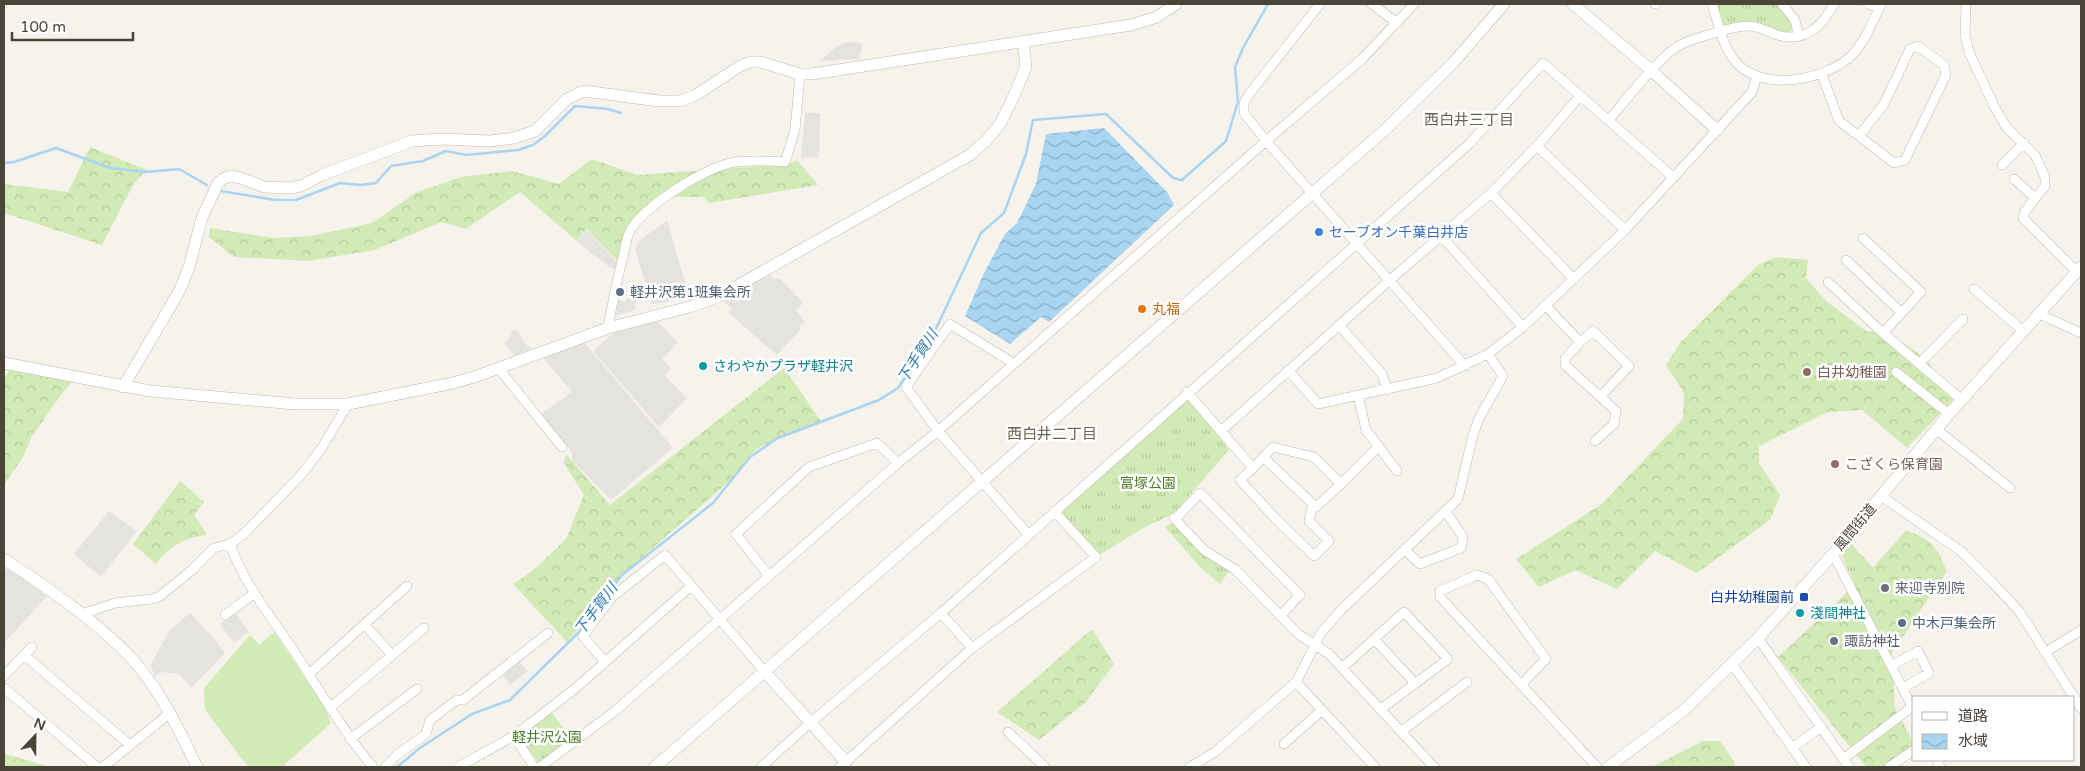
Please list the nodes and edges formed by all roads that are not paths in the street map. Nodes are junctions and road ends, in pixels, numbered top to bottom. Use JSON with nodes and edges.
{"nodes":[{"id":1,"x":1176,"y":4,"type":"edge"},
{"id":2,"x":1320,"y":4,"type":"edge"},
{"id":3,"x":1372,"y":4,"type":"edge"},
{"id":4,"x":1414,"y":4,"type":"edge"},
{"id":5,"x":1504,"y":4,"type":"edge"},
{"id":6,"x":1573,"y":4,"type":"edge"},
{"id":7,"x":1712,"y":4,"type":"edge"},
{"id":8,"x":1782,"y":4,"type":"edge"},
{"id":9,"x":1834,"y":4,"type":"edge"},
{"id":10,"x":1868,"y":4,"type":"edge"},
{"id":11,"x":1966,"y":4,"type":"edge"},
{"id":12,"x":1880,"y":6,"type":"edge"},
{"id":13,"x":1397,"y":23,"type":"junction"},
{"id":14,"x":1721,"y":32,"type":"junction"},
{"id":15,"x":1799,"y":36,"type":"junction"},
{"id":16,"x":1023,"y":42,"type":"junction"},
{"id":17,"x":1652,"y":71,"type":"junction"},
{"id":18,"x":800,"y":74,"type":"junction"},
{"id":19,"x":1822,"y":75,"type":"junction"},
{"id":20,"x":1756,"y":76,"type":"junction"},
{"id":21,"x":1580,"y":96,"type":"junction"},
{"id":22,"x":1609,"y":120,"type":"junction"},
{"id":23,"x":1717,"y":130,"type":"junction"},
{"id":24,"x":1859,"y":136,"type":"junction"},
{"id":25,"x":1266,"y":141,"type":"junction"},
{"id":26,"x":2024,"y":143,"type":"junction"},
{"id":27,"x":1537,"y":146,"type":"junction"},
{"id":28,"x":2002,"y":166,"type":"dead end"},
{"id":29,"x":1673,"y":177,"type":"junction"},
{"id":30,"x":2014,"y":178,"type":"dead end"},
{"id":31,"x":1312,"y":193,"type":"junction"},
{"id":32,"x":1490,"y":193,"type":"junction"},
{"id":33,"x":2035,"y":198,"type":"junction"},
{"id":34,"x":1625,"y":230,"type":"junction"},
{"id":35,"x":1442,"y":237,"type":"junction"},
{"id":36,"x":1863,"y":238,"type":"dead end"},
{"id":37,"x":1357,"y":244,"type":"junction"},
{"id":38,"x":1846,"y":260,"type":"dead end"},
{"id":39,"x":2079,"y":269,"type":"edge"},
{"id":40,"x":1391,"y":279,"type":"junction"},
{"id":41,"x":1574,"y":280,"type":"junction"},
{"id":42,"x":1828,"y":282,"type":"dead end"},
{"id":43,"x":1974,"y":289,"type":"dead end"},
{"id":44,"x":1546,"y":306,"type":"junction"},
{"id":45,"x":1902,"y":314,"type":"junction"},
{"id":46,"x":2039,"y":314,"type":"junction"},
{"id":47,"x":1963,"y":319,"type":"dead end"},
{"id":48,"x":1339,"y":325,"type":"junction"},
{"id":49,"x":1523,"y":327,"type":"junction"},
{"id":50,"x":608,"y":328,"type":"junction"},
{"id":51,"x":2022,"y":332,"type":"junction"},
{"id":52,"x":1883,"y":333,"type":"junction"},
{"id":53,"x":2081,"y":333,"type":"edge"},
{"id":54,"x":1580,"y":342,"type":"junction"},
{"id":55,"x":1488,"y":354,"type":"junction"},
{"id":56,"x":4,"y":363,"type":"edge"},
{"id":57,"x":1013,"y":363,"type":"junction"},
{"id":58,"x":1920,"y":363,"type":"junction"},
{"id":59,"x":1466,"y":366,"type":"junction"},
{"id":60,"x":499,"y":369,"type":"junction"},
{"id":61,"x":1288,"y":370,"type":"junction"},
{"id":62,"x":1896,"y":372,"type":"dead end"},
{"id":63,"x":123,"y":387,"type":"junction"},
{"id":64,"x":1386,"y":390,"type":"junction"},
{"id":65,"x":1187,"y":392,"type":"junction"},
{"id":66,"x":1358,"y":396,"type":"junction"},
{"id":67,"x":1601,"y":396,"type":"junction"},
{"id":68,"x":1962,"y":400,"type":"junction"},
{"id":69,"x":348,"y":404,"type":"junction"},
{"id":70,"x":1949,"y":414,"type":"junction"},
{"id":71,"x":1936,"y":429,"type":"junction"},
{"id":72,"x":938,"y":431,"type":"junction"},
{"id":73,"x":1221,"y":431,"type":"junction"},
{"id":74,"x":1596,"y":441,"type":"dead end"},
{"id":75,"x":1379,"y":446,"type":"junction"},
{"id":76,"x":562,"y":447,"type":"dead end"},
{"id":77,"x":1263,"y":457,"type":"junction"},
{"id":78,"x":898,"y":463,"type":"junction"},
{"id":79,"x":1253,"y":468,"type":"junction"},
{"id":80,"x":1397,"y":471,"type":"dead end"},
{"id":81,"x":982,"y":482,"type":"junction"},
{"id":82,"x":1341,"y":484,"type":"junction"},
{"id":83,"x":2010,"y":488,"type":"dead end"},
{"id":84,"x":1881,"y":496,"type":"junction"},
{"id":85,"x":1313,"y":504,"type":"junction"},
{"id":86,"x":1054,"y":511,"type":"junction"},
{"id":87,"x":1446,"y":512,"type":"junction"},
{"id":88,"x":1028,"y":534,"type":"junction"},
{"id":89,"x":230,"y":544,"type":"junction"},
{"id":90,"x":1405,"y":550,"type":"junction"},
{"id":91,"x":1833,"y":554,"type":"junction"},
{"id":92,"x":4,"y":559,"type":"edge"},
{"id":93,"x":769,"y":576,"type":"junction"},
{"id":94,"x":407,"y":586,"type":"dead end"},
{"id":95,"x":691,"y":586,"type":"junction"},
{"id":96,"x":255,"y":593,"type":"junction"},
{"id":97,"x":941,"y":613,"type":"junction"},
{"id":98,"x":82,"y":614,"type":"junction"},
{"id":99,"x":225,"y":615,"type":"dead end"},
{"id":100,"x":1280,"y":616,"type":"junction"},
{"id":101,"x":720,"y":619,"type":"junction"},
{"id":102,"x":364,"y":624,"type":"junction"},
{"id":103,"x":424,"y":628,"type":"dead end"},
{"id":104,"x":2081,"y":630,"type":"edge"},
{"id":105,"x":548,"y":633,"type":"dead end"},
{"id":106,"x":1758,"y":638,"type":"junction"},
{"id":107,"x":1374,"y":639,"type":"junction"},
{"id":108,"x":1314,"y":644,"type":"junction"},
{"id":109,"x":32,"y":647,"type":"dead end"},
{"id":110,"x":972,"y":648,"type":"junction"},
{"id":111,"x":2046,"y":652,"type":"junction"},
{"id":112,"x":24,"y":655,"type":"junction"},
{"id":113,"x":392,"y":655,"type":"junction"},
{"id":114,"x":605,"y":662,"type":"junction"},
{"id":115,"x":1732,"y":664,"type":"junction"},
{"id":116,"x":1891,"y":666,"type":"junction"},
{"id":117,"x":1342,"y":668,"type":"junction"},
{"id":118,"x":764,"y":671,"type":"junction"},
{"id":119,"x":309,"y":674,"type":"junction"},
{"id":120,"x":4,"y":676,"type":"edge"},
{"id":121,"x":1296,"y":682,"type":"junction"},
{"id":122,"x":1466,"y":682,"type":"dead end"},
{"id":123,"x":1415,"y":684,"type":"junction"},
{"id":124,"x":1521,"y":685,"type":"junction"},
{"id":125,"x":4,"y":688,"type":"edge"},
{"id":126,"x":1903,"y":688,"type":"junction"},
{"id":127,"x":417,"y":689,"type":"dead end"},
{"id":128,"x":2074,"y":696,"type":"edge"},
{"id":129,"x":1912,"y":706,"type":"edge"},
{"id":130,"x":330,"y":708,"type":"junction"},
{"id":131,"x":1381,"y":709,"type":"junction"},
{"id":132,"x":1912,"y":709,"type":"edge"},
{"id":133,"x":1322,"y":710,"type":"junction"},
{"id":134,"x":169,"y":714,"type":"junction"},
{"id":135,"x":811,"y":722,"type":"junction"},
{"id":136,"x":1821,"y":727,"type":"junction"},
{"id":137,"x":1402,"y":731,"type":"junction"},
{"id":138,"x":1008,"y":732,"type":"dead end"},
{"id":139,"x":514,"y":736,"type":"junction"},
{"id":140,"x":350,"y":739,"type":"junction"},
{"id":141,"x":1284,"y":744,"type":"dead end"},
{"id":142,"x":130,"y":745,"type":"junction"},
{"id":143,"x":1792,"y":748,"type":"junction"},
{"id":144,"x":1912,"y":751,"type":"edge"},
{"id":145,"x":1843,"y":759,"type":"junction"},
{"id":146,"x":843,"y":765,"type":"edge"},
{"id":147,"x":96,"y":767,"type":"edge"},
{"id":148,"x":103,"y":767,"type":"edge"},
{"id":149,"x":197,"y":767,"type":"edge"},
{"id":150,"x":373,"y":767,"type":"edge"},
{"id":151,"x":385,"y":767,"type":"edge"},
{"id":152,"x":458,"y":767,"type":"edge"},
{"id":153,"x":534,"y":767,"type":"edge"},
{"id":154,"x":540,"y":767,"type":"edge"},
{"id":155,"x":655,"y":767,"type":"edge"},
{"id":156,"x":761,"y":767,"type":"edge"},
{"id":157,"x":1044,"y":767,"type":"edge"},
{"id":158,"x":1190,"y":767,"type":"edge"},
{"id":159,"x":1375,"y":767,"type":"edge"},
{"id":160,"x":1434,"y":767,"type":"edge"},
{"id":161,"x":1596,"y":767,"type":"edge"},
{"id":162,"x":1608,"y":767,"type":"edge"},
{"id":163,"x":1806,"y":767,"type":"edge"},
{"id":164,"x":1849,"y":767,"type":"edge"},
{"id":165,"x":1889,"y":767,"type":"edge"}],
"edges":[{"from":1,"to":16,"type":"street"},
{"from":2,"to":25,"type":"street"},
{"from":3,"to":13,"type":"street"},
{"from":4,"to":13,"type":"street"},
{"from":5,"to":31,"type":"street"},
{"from":6,"to":17,"type":"street"},
{"from":7,"to":14,"type":"street"},
{"from":8,"to":15,"type":"street"},
{"from":9,"to":15,"type":"street"},
{"from":10,"to":12,"type":"street"},
{"from":11,"to":26,"type":"street"},
{"from":12,"to":19,"type":"street"},
{"from":13,"to":25,"type":"street"},
{"from":14,"to":15,"type":"street"},
{"from":14,"to":17,"type":"street"},
{"from":14,"to":20,"type":"street"},
{"from":16,"to":18,"type":"street"},
{"from":16,"to":50,"type":"street"},
{"from":17,"to":22,"type":"street"},
{"from":17,"to":23,"type":"street"},
{"from":18,"to":50,"type":"street"},
{"from":18,"to":63,"type":"street"},
{"from":19,"to":20,"type":"street"},
{"from":19,"to":24,"type":"street"},
{"from":20,"to":23,"type":"street"},
{"from":21,"to":22,"type":"street"},
{"from":21,"to":27,"type":"street"},
{"from":21,"to":37,"type":"street"},
{"from":22,"to":29,"type":"street"},
{"from":23,"to":29,"type":"street"},
{"from":24,"to":24,"type":"street"},
{"from":25,"to":31,"type":"street"},
{"from":25,"to":57,"type":"street"},
{"from":26,"to":28,"type":"street"},
{"from":26,"to":33,"type":"street"},
{"from":27,"to":32,"type":"street"},
{"from":27,"to":34,"type":"street"},
{"from":29,"to":34,"type":"street"},
{"from":30,"to":33,"type":"street"},
{"from":31,"to":37,"type":"street"},
{"from":31,"to":81,"type":"street"},
{"from":32,"to":35,"type":"street"},
{"from":32,"to":41,"type":"street"},
{"from":33,"to":39,"type":"street"},
{"from":34,"to":41,"type":"street"},
{"from":35,"to":40,"type":"street"},
{"from":35,"to":49,"type":"street"},
{"from":36,"to":45,"type":"street"},
{"from":37,"to":40,"type":"street"},
{"from":37,"to":65,"type":"street"},
{"from":38,"to":45,"type":"street"},
{"from":39,"to":46,"type":"street","name":"風間街道"},
{"from":40,"to":48,"type":"street"},
{"from":40,"to":59,"type":"street"},
{"from":41,"to":44,"type":"street"},
{"from":42,"to":52,"type":"street"},
{"from":43,"to":51,"type":"street"},
{"from":44,"to":49,"type":"street"},
{"from":44,"to":54,"type":"street"},
{"from":45,"to":52,"type":"street"},
{"from":46,"to":51,"type":"street","name":"風間街道"},
{"from":46,"to":53,"type":"street"},
{"from":47,"to":58,"type":"street"},
{"from":48,"to":61,"type":"street"},
{"from":48,"to":64,"type":"street"},
{"from":49,"to":55,"type":"street"},
{"from":50,"to":60,"type":"street"},
{"from":51,"to":68,"type":"street","name":"風間街道"},
{"from":52,"to":58,"type":"street"},
{"from":54,"to":67,"type":"street"},
{"from":54,"to":67,"type":"street"},
{"from":55,"to":59,"type":"street"},
{"from":55,"to":87,"type":"street"},
{"from":56,"to":63,"type":"street"},
{"from":57,"to":72,"type":"street"},
{"from":57,"to":72,"type":"street"},
{"from":58,"to":68,"type":"street"},
{"from":59,"to":64,"type":"street"},
{"from":60,"to":69,"type":"street"},
{"from":60,"to":76,"type":"street"},
{"from":61,"to":66,"type":"street"},
{"from":61,"to":73,"type":"street"},
{"from":62,"to":70,"type":"street"},
{"from":63,"to":69,"type":"street"},
{"from":64,"to":66,"type":"street"},
{"from":65,"to":73,"type":"street"},
{"from":65,"to":86,"type":"street"},
{"from":66,"to":75,"type":"street"},
{"from":67,"to":74,"type":"street"},
{"from":68,"to":70,"type":"street","name":"風間街道"},
{"from":69,"to":89,"type":"street"},
{"from":70,"to":71,"type":"street","name":"風間街道"},
{"from":71,"to":83,"type":"street"},
{"from":71,"to":84,"type":"street","name":"風間街道"},
{"from":72,"to":78,"type":"street"},
{"from":72,"to":81,"type":"street"},
{"from":73,"to":79,"type":"street"},
{"from":75,"to":80,"type":"street"},
{"from":75,"to":82,"type":"street"},
{"from":77,"to":79,"type":"street"},
{"from":77,"to":82,"type":"street"},
{"from":77,"to":85,"type":"street"},
{"from":78,"to":93,"type":"street"},
{"from":78,"to":93,"type":"street"},
{"from":79,"to":85,"type":"street"},
{"from":81,"to":88,"type":"street"},
{"from":81,"to":118,"type":"street"},
{"from":82,"to":85,"type":"street"},
{"from":84,"to":91,"type":"street","name":"風間街道"},
{"from":84,"to":111,"type":"street"},
{"from":86,"to":88,"type":"street"},
{"from":86,"to":110,"type":"street"},
{"from":87,"to":90,"type":"street"},
{"from":87,"to":90,"type":"street"},
{"from":88,"to":97,"type":"street"},
{"from":89,"to":96,"type":"street"},
{"from":89,"to":98,"type":"street"},
{"from":90,"to":108,"type":"street"},
{"from":91,"to":106,"type":"street","name":"風間街道"},
{"from":91,"to":116,"type":"street"},
{"from":92,"to":98,"type":"street"},
{"from":93,"to":101,"type":"street"},
{"from":94,"to":102,"type":"street"},
{"from":95,"to":101,"type":"street"},
{"from":95,"to":114,"type":"street"},
{"from":95,"to":114,"type":"street"},
{"from":96,"to":99,"type":"street"},
{"from":96,"to":119,"type":"street"},
{"from":97,"to":110,"type":"street"},
{"from":97,"to":135,"type":"street"},
{"from":98,"to":134,"type":"street"},
{"from":100,"to":100,"type":"street"},
{"from":100,"to":108,"type":"street"},
{"from":101,"to":118,"type":"street"},
{"from":101,"to":154,"type":"street"},
{"from":102,"to":113,"type":"street"},
{"from":102,"to":119,"type":"street"},
{"from":103,"to":113,"type":"street"},
{"from":104,"to":111,"type":"street"},
{"from":105,"to":151,"type":"street"},
{"from":106,"to":115,"type":"street","name":"風間街道"},
{"from":106,"to":136,"type":"street"},
{"from":107,"to":117,"type":"street"},
{"from":107,"to":123,"type":"street"},
{"from":107,"to":123,"type":"street"},
{"from":108,"to":117,"type":"street"},
{"from":108,"to":121,"type":"street"},
{"from":109,"to":112,"type":"street"},
{"from":110,"to":146,"type":"street"},
{"from":111,"to":128,"type":"street"},
{"from":112,"to":120,"type":"street"},
{"from":112,"to":142,"type":"street"},
{"from":113,"to":130,"type":"street"},
{"from":114,"to":139,"type":"street"},
{"from":115,"to":143,"type":"street"},
{"from":115,"to":162,"type":"street","name":"風間街道"},
{"from":116,"to":126,"type":"street"},
{"from":116,"to":126,"type":"street"},
{"from":117,"to":131,"type":"street"},
{"from":118,"to":135,"type":"street"},
{"from":118,"to":155,"type":"street"},
{"from":119,"to":130,"type":"street"},
{"from":121,"to":133,"type":"street"},
{"from":121,"to":158,"type":"street"},
{"from":122,"to":137,"type":"street"},
{"from":123,"to":131,"type":"street"},
{"from":124,"to":124,"type":"street"},
{"from":124,"to":161,"type":"street"},
{"from":125,"to":147,"type":"street"},
{"from":126,"to":129,"type":"street"},
{"from":127,"to":140,"type":"street"},
{"from":130,"to":140,"type":"street"},
{"from":131,"to":137,"type":"street"},
{"from":132,"to":145,"type":"street"},
{"from":133,"to":141,"type":"street"},
{"from":133,"to":159,"type":"street"},
{"from":134,"to":142,"type":"street"},
{"from":134,"to":149,"type":"street"},
{"from":135,"to":146,"type":"street"},
{"from":135,"to":156,"type":"street"},
{"from":136,"to":143,"type":"street"},
{"from":136,"to":145,"type":"street"},
{"from":137,"to":160,"type":"street"},
{"from":138,"to":157,"type":"street"},
{"from":139,"to":152,"type":"street"},
{"from":139,"to":153,"type":"street"},
{"from":140,"to":150,"type":"street"},
{"from":142,"to":148,"type":"street"},
{"from":143,"to":163,"type":"street"},
{"from":144,"to":165,"type":"street"},
{"from":145,"to":164,"type":"street"}]}
